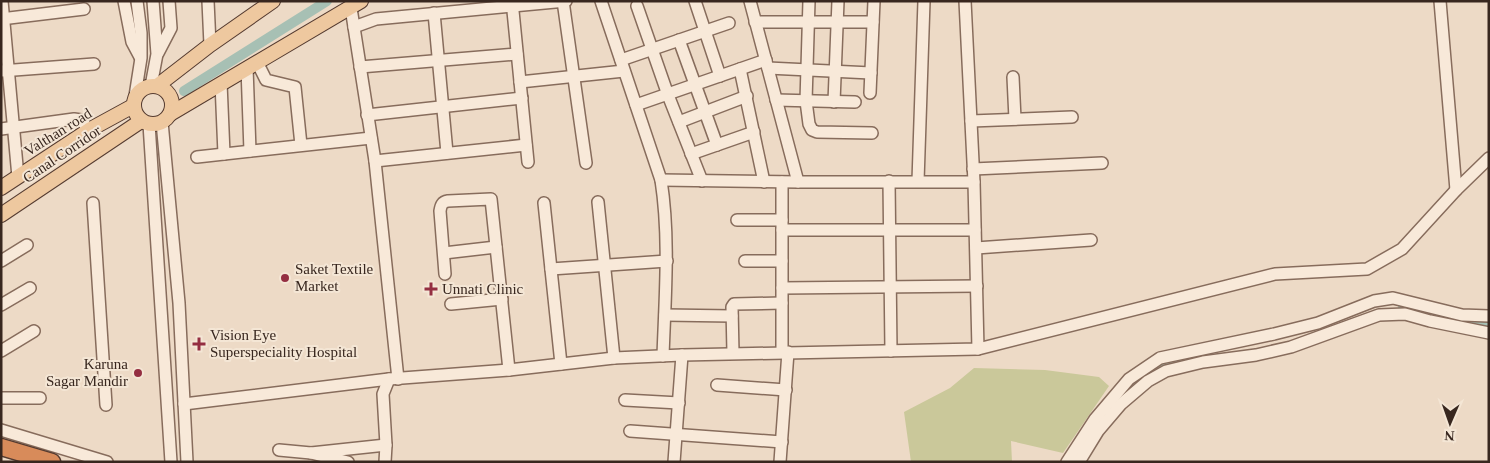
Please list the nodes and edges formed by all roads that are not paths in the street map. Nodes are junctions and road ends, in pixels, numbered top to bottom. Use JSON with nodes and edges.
{"nodes":[{"id":1,"x":2,"y":1,"type":"edge"},
{"id":2,"x":124,"y":1,"type":"edge"},
{"id":3,"x":137,"y":1,"type":"edge"},
{"id":4,"x":153,"y":1,"type":"edge"},
{"id":5,"x":169,"y":1,"type":"edge"},
{"id":6,"x":208,"y":1,"type":"edge"},
{"id":7,"x":273,"y":1,"type":"edge"},
{"id":8,"x":564,"y":1,"type":"edge"},
{"id":9,"x":601,"y":1,"type":"edge"},
{"id":10,"x":695,"y":1,"type":"edge"},
{"id":11,"x":750,"y":1,"type":"edge"},
{"id":12,"x":809,"y":1,"type":"edge"},
{"id":13,"x":838,"y":1,"type":"edge"},
{"id":14,"x":874,"y":1,"type":"edge"},
{"id":15,"x":924,"y":1,"type":"edge"},
{"id":16,"x":955,"y":1,"type":"edge"},
{"id":17,"x":1440,"y":1,"type":"edge"},
{"id":18,"x":512,"y":3,"type":"edge"},
{"id":19,"x":492,"y":4,"type":"edge"},
{"id":20,"x":356,"y":5,"type":"edge"},
{"id":21,"x":965,"y":5,"type":"edge"},
{"id":22,"x":637,"y":6,"type":"dead end"},
{"id":23,"x":84,"y":9,"type":"dead end"},
{"id":24,"x":441,"y":9,"type":"edge"},
{"id":25,"x":2,"y":18,"type":"edge"},
{"id":26,"x":756,"y":22,"type":"junction"},
{"id":27,"x":808,"y":22,"type":"junction"},
{"id":28,"x":837,"y":22,"type":"junction"},
{"id":29,"x":873,"y":22,"type":"junction"},
{"id":30,"x":729,"y":23,"type":"dead end"},
{"id":31,"x":354,"y":26,"type":"junction"},
{"id":32,"x":705,"y":31,"type":"junction"},
{"id":33,"x":679,"y":40,"type":"junction"},
{"id":34,"x":210,"y":45,"type":"junction"},
{"id":35,"x":652,"y":49,"type":"junction"},
{"id":36,"x":157,"y":54,"type":"junction"},
{"id":37,"x":517,"y":54,"type":"junction"},
{"id":38,"x":141,"y":58,"type":"junction"},
{"id":39,"x":438,"y":60,"type":"junction"},
{"id":40,"x":94,"y":64,"type":"dead end"},
{"id":41,"x":767,"y":64,"type":"junction"},
{"id":42,"x":252,"y":65,"type":"junction"},
{"id":43,"x":623,"y":65,"type":"junction"},
{"id":44,"x":360,"y":67,"type":"junction"},
{"id":45,"x":740,"y":69,"type":"junction"},
{"id":46,"x":806,"y":70,"type":"junction"},
{"id":47,"x":5,"y":71,"type":"edge"},
{"id":48,"x":835,"y":71,"type":"junction"},
{"id":49,"x":871,"y":73,"type":"junction"},
{"id":50,"x":575,"y":76,"type":"junction"},
{"id":51,"x":720,"y":76,"type":"junction"},
{"id":52,"x":1013,"y":77,"type":"dead end"},
{"id":53,"x":520,"y":82,"type":"junction"},
{"id":54,"x":221,"y":83,"type":"junction"},
{"id":55,"x":695,"y":85,"type":"junction"},
{"id":56,"x":154,"y":86,"type":"junction"},
{"id":57,"x":668,"y":94,"type":"junction"},
{"id":58,"x":870,"y":94,"type":"dead end"},
{"id":59,"x":746,"y":96,"type":"junction"},
{"id":60,"x":522,"y":98,"type":"junction"},
{"id":61,"x":776,"y":100,"type":"junction"},
{"id":62,"x":134,"y":101,"type":"junction"},
{"id":63,"x":806,"y":101,"type":"junction"},
{"id":64,"x":834,"y":102,"type":"junction"},
{"id":65,"x":855,"y":102,"type":"dead end"},
{"id":66,"x":636,"y":106,"type":"junction"},
{"id":67,"x":442,"y":107,"type":"junction"},
{"id":68,"x":705,"y":112,"type":"junction"},
{"id":69,"x":367,"y":115,"type":"junction"},
{"id":70,"x":1072,"y":116,"type":"dead end"},
{"id":71,"x":1015,"y":119,"type":"junction"},
{"id":72,"x":156,"y":121,"type":"junction"},
{"id":73,"x":970,"y":121,"type":"junction"},
{"id":74,"x":679,"y":122,"type":"junction"},
{"id":75,"x":15,"y":128,"type":"junction"},
{"id":76,"x":1,"y":129,"type":"edge"},
{"id":77,"x":90,"y":130,"type":"junction"},
{"id":78,"x":754,"y":132,"type":"junction"},
{"id":79,"x":872,"y":133,"type":"dead end"},
{"id":80,"x":371,"y":138,"type":"junction"},
{"id":81,"x":526,"y":144,"type":"junction"},
{"id":82,"x":717,"y":145,"type":"junction"},
{"id":83,"x":301,"y":146,"type":"junction"},
{"id":84,"x":250,"y":151,"type":"junction"},
{"id":85,"x":447,"y":153,"type":"junction"},
{"id":86,"x":224,"y":154,"type":"junction"},
{"id":87,"x":691,"y":154,"type":"junction"},
{"id":88,"x":197,"y":157,"type":"dead end"},
{"id":89,"x":1489,"y":158,"type":"edge"},
{"id":90,"x":375,"y":161,"type":"junction"},
{"id":91,"x":528,"y":162,"type":"dead end"},
{"id":92,"x":586,"y":163,"type":"dead end"},
{"id":93,"x":1102,"y":163,"type":"dead end"},
{"id":94,"x":973,"y":169,"type":"junction"},
{"id":95,"x":18,"y":177,"type":"junction"},
{"id":96,"x":660,"y":180,"type":"junction"},
{"id":97,"x":702,"y":181,"type":"junction"},
{"id":98,"x":889,"y":181,"type":"junction"},
{"id":99,"x":918,"y":181,"type":"junction"},
{"id":100,"x":764,"y":182,"type":"junction"},
{"id":101,"x":782,"y":182,"type":"junction"},
{"id":102,"x":798,"y":182,"type":"junction"},
{"id":103,"x":974,"y":182,"type":"junction"},
{"id":104,"x":1,"y":188,"type":"edge"},
{"id":105,"x":1456,"y":190,"type":"junction"},
{"id":106,"x":598,"y":202,"type":"dead end"},
{"id":107,"x":93,"y":203,"type":"dead end"},
{"id":108,"x":544,"y":203,"type":"dead end"},
{"id":109,"x":1,"y":215,"type":"edge"},
{"id":110,"x":737,"y":220,"type":"dead end"},
{"id":111,"x":782,"y":225,"type":"junction"},
{"id":112,"x":975,"y":230,"type":"junction"},
{"id":113,"x":890,"y":231,"type":"junction"},
{"id":114,"x":1091,"y":240,"type":"dead end"},
{"id":115,"x":27,"y":244,"type":"dead end"},
{"id":116,"x":496,"y":247,"type":"junction"},
{"id":117,"x":976,"y":248,"type":"junction"},
{"id":118,"x":444,"y":253,"type":"junction"},
{"id":119,"x":1,"y":261,"type":"edge"},
{"id":120,"x":666,"y":261,"type":"junction"},
{"id":121,"x":745,"y":261,"type":"dead end"},
{"id":122,"x":782,"y":262,"type":"junction"},
{"id":123,"x":604,"y":264,"type":"junction"},
{"id":124,"x":551,"y":269,"type":"junction"},
{"id":125,"x":445,"y":274,"type":"dead end"},
{"id":126,"x":977,"y":286,"type":"junction"},
{"id":127,"x":30,"y":288,"type":"dead end"},
{"id":128,"x":782,"y":288,"type":"junction"},
{"id":129,"x":890,"y":288,"type":"junction"},
{"id":130,"x":502,"y":299,"type":"junction"},
{"id":131,"x":782,"y":303,"type":"junction"},
{"id":132,"x":451,"y":304,"type":"dead end"},
{"id":133,"x":1,"y":306,"type":"edge"},
{"id":134,"x":665,"y":315,"type":"junction"},
{"id":135,"x":732,"y":316,"type":"junction"},
{"id":136,"x":1489,"y":316,"type":"edge"},
{"id":137,"x":34,"y":330,"type":"dead end"},
{"id":138,"x":1489,"y":333,"type":"edge"},
{"id":139,"x":978,"y":349,"type":"junction"},
{"id":140,"x":891,"y":350,"type":"junction"},
{"id":141,"x":1,"y":352,"type":"edge"},
{"id":142,"x":785,"y":352,"type":"junction"},
{"id":143,"x":682,"y":354,"type":"junction"},
{"id":144,"x":733,"y":354,"type":"junction"},
{"id":145,"x":663,"y":356,"type":"junction"},
{"id":146,"x":614,"y":358,"type":"junction"},
{"id":147,"x":561,"y":364,"type":"junction"},
{"id":148,"x":509,"y":370,"type":"junction"},
{"id":149,"x":394,"y":379,"type":"junction"},
{"id":150,"x":717,"y":384,"type":"dead end"},
{"id":151,"x":786,"y":390,"type":"junction"},
{"id":152,"x":1,"y":398,"type":"edge"},
{"id":153,"x":40,"y":398,"type":"dead end"},
{"id":154,"x":625,"y":400,"type":"dead end"},
{"id":155,"x":679,"y":403,"type":"junction"},
{"id":156,"x":184,"y":404,"type":"junction"},
{"id":157,"x":106,"y":405,"type":"dead end"},
{"id":158,"x":1,"y":430,"type":"edge"},
{"id":159,"x":630,"y":430,"type":"dead end"},
{"id":160,"x":677,"y":434,"type":"junction"},
{"id":161,"x":782,"y":442,"type":"junction"},
{"id":162,"x":386,"y":445,"type":"junction"},
{"id":163,"x":1,"y":447,"type":"edge"},
{"id":164,"x":279,"y":450,"type":"dead end"},
{"id":165,"x":310,"y":453,"type":"junction"},
{"id":166,"x":52,"y":462,"type":"edge"},
{"id":167,"x":107,"y":462,"type":"edge"},
{"id":168,"x":171,"y":462,"type":"edge"},
{"id":169,"x":187,"y":462,"type":"edge"},
{"id":170,"x":348,"y":462,"type":"edge"},
{"id":171,"x":385,"y":462,"type":"edge"},
{"id":172,"x":674,"y":462,"type":"edge"},
{"id":173,"x":780,"y":462,"type":"edge"},
{"id":174,"x":1068,"y":462,"type":"edge"},
{"id":175,"x":1079,"y":462,"type":"edge"}],
"edges":[{"from":1,"to":25,"type":"street"},
{"from":2,"to":38,"type":"street"},
{"from":3,"to":38,"type":"street"},
{"from":4,"to":36,"type":"street"},
{"from":5,"to":36,"type":"street"},
{"from":6,"to":34,"type":"street"},
{"from":7,"to":34,"type":"main road"},
{"from":8,"to":18,"type":"street"},
{"from":8,"to":50,"type":"street"},
{"from":9,"to":43,"type":"street"},
{"from":10,"to":32,"type":"street"},
{"from":11,"to":26,"type":"street"},
{"from":12,"to":27,"type":"street"},
{"from":13,"to":28,"type":"street"},
{"from":14,"to":29,"type":"street"},
{"from":15,"to":99,"type":"street"},
{"from":16,"to":21,"type":"street"},
{"from":17,"to":105,"type":"street"},
{"from":18,"to":19,"type":"street"},
{"from":18,"to":37,"type":"street"},
{"from":19,"to":24,"type":"street"},
{"from":20,"to":31,"type":"street"},
{"from":20,"to":42,"type":"main road","name":"Canal Corridor"},
{"from":21,"to":73,"type":"street"},
{"from":22,"to":35,"type":"street"},
{"from":23,"to":25,"type":"street"},
{"from":24,"to":31,"type":"street"},
{"from":24,"to":39,"type":"street"},
{"from":25,"to":47,"type":"street"},
{"from":26,"to":27,"type":"street"},
{"from":26,"to":41,"type":"street"},
{"from":27,"to":28,"type":"street"},
{"from":27,"to":46,"type":"street"},
{"from":28,"to":29,"type":"street"},
{"from":28,"to":48,"type":"street"},
{"from":29,"to":49,"type":"street"},
{"from":30,"to":32,"type":"street"},
{"from":31,"to":44,"type":"street"},
{"from":32,"to":33,"type":"street"},
{"from":32,"to":51,"type":"street"},
{"from":33,"to":35,"type":"street"},
{"from":33,"to":55,"type":"street"},
{"from":34,"to":56,"type":"main road"},
{"from":35,"to":43,"type":"street"},
{"from":35,"to":57,"type":"street"},
{"from":36,"to":56,"type":"street"},
{"from":37,"to":39,"type":"street"},
{"from":37,"to":53,"type":"street"},
{"from":38,"to":62,"type":"street"},
{"from":39,"to":44,"type":"street"},
{"from":39,"to":67,"type":"street"},
{"from":40,"to":47,"type":"street"},
{"from":41,"to":45,"type":"street"},
{"from":41,"to":46,"type":"street"},
{"from":41,"to":61,"type":"street"},
{"from":42,"to":54,"type":"main road","name":"Canal Corridor"},
{"from":42,"to":83,"type":"street"},
{"from":42,"to":84,"type":"street"},
{"from":43,"to":50,"type":"street"},
{"from":43,"to":66,"type":"street"},
{"from":44,"to":69,"type":"street"},
{"from":45,"to":51,"type":"street"},
{"from":45,"to":59,"type":"street"},
{"from":46,"to":48,"type":"street"},
{"from":46,"to":63,"type":"street"},
{"from":47,"to":75,"type":"street"},
{"from":48,"to":49,"type":"street"},
{"from":48,"to":64,"type":"street"},
{"from":49,"to":58,"type":"street"},
{"from":50,"to":53,"type":"street"},
{"from":50,"to":92,"type":"street"},
{"from":51,"to":55,"type":"street"},
{"from":52,"to":71,"type":"street"},
{"from":53,"to":60,"type":"street"},
{"from":54,"to":72,"type":"main road","name":"Canal Corridor"},
{"from":54,"to":86,"type":"street"},
{"from":55,"to":57,"type":"street"},
{"from":55,"to":68,"type":"street"},
{"from":56,"to":62,"type":"main road"},
{"from":56,"to":72,"type":"main road"},
{"from":57,"to":66,"type":"street"},
{"from":57,"to":74,"type":"street"},
{"from":59,"to":68,"type":"street"},
{"from":59,"to":78,"type":"street"},
{"from":60,"to":67,"type":"street"},
{"from":60,"to":81,"type":"street"},
{"from":61,"to":63,"type":"street"},
{"from":61,"to":102,"type":"street"},
{"from":62,"to":72,"type":"main road"},
{"from":62,"to":77,"type":"main road","name":"Valthan road"},
{"from":63,"to":64,"type":"street"},
{"from":63,"to":79,"type":"street"},
{"from":64,"to":65,"type":"street"},
{"from":66,"to":96,"type":"street"},
{"from":67,"to":69,"type":"street"},
{"from":67,"to":85,"type":"street"},
{"from":68,"to":74,"type":"street"},
{"from":68,"to":82,"type":"street"},
{"from":69,"to":80,"type":"street"},
{"from":70,"to":71,"type":"street"},
{"from":71,"to":73,"type":"street"},
{"from":72,"to":109,"type":"main road","name":"Canal Corridor"},
{"from":72,"to":156,"type":"street"},
{"from":72,"to":168,"type":"street"},
{"from":73,"to":94,"type":"street"},
{"from":74,"to":87,"type":"street"},
{"from":75,"to":76,"type":"street"},
{"from":75,"to":77,"type":"street"},
{"from":75,"to":95,"type":"street"},
{"from":77,"to":95,"type":"main road","name":"Valthan road"},
{"from":78,"to":82,"type":"street"},
{"from":78,"to":100,"type":"street"},
{"from":80,"to":83,"type":"street"},
{"from":80,"to":90,"type":"street"},
{"from":81,"to":85,"type":"street"},
{"from":81,"to":91,"type":"street"},
{"from":82,"to":87,"type":"street"},
{"from":83,"to":84,"type":"street"},
{"from":84,"to":86,"type":"street"},
{"from":85,"to":90,"type":"street"},
{"from":86,"to":88,"type":"street"},
{"from":87,"to":97,"type":"street"},
{"from":89,"to":105,"type":"street"},
{"from":90,"to":149,"type":"street"},
{"from":93,"to":94,"type":"street"},
{"from":94,"to":103,"type":"street"},
{"from":95,"to":104,"type":"main road","name":"Valthan road"},
{"from":96,"to":97,"type":"street"},
{"from":96,"to":120,"type":"street"},
{"from":97,"to":100,"type":"street"},
{"from":98,"to":99,"type":"street"},
{"from":98,"to":102,"type":"street"},
{"from":98,"to":113,"type":"street"},
{"from":99,"to":103,"type":"street"},
{"from":100,"to":101,"type":"street"},
{"from":101,"to":102,"type":"street"},
{"from":101,"to":111,"type":"street"},
{"from":103,"to":112,"type":"street"},
{"from":105,"to":139,"type":"street"},
{"from":106,"to":123,"type":"street"},
{"from":107,"to":157,"type":"street"},
{"from":108,"to":124,"type":"street"},
{"from":110,"to":111,"type":"street"},
{"from":111,"to":113,"type":"street"},
{"from":111,"to":122,"type":"street"},
{"from":112,"to":113,"type":"street"},
{"from":112,"to":117,"type":"street"},
{"from":113,"to":129,"type":"street"},
{"from":114,"to":117,"type":"street"},
{"from":115,"to":119,"type":"street"},
{"from":116,"to":118,"type":"street"},
{"from":116,"to":118,"type":"street"},
{"from":116,"to":130,"type":"street"},
{"from":117,"to":126,"type":"street"},
{"from":118,"to":125,"type":"street"},
{"from":120,"to":123,"type":"street"},
{"from":120,"to":134,"type":"street"},
{"from":121,"to":122,"type":"street"},
{"from":122,"to":128,"type":"street"},
{"from":123,"to":124,"type":"street"},
{"from":123,"to":146,"type":"street"},
{"from":124,"to":147,"type":"street"},
{"from":126,"to":129,"type":"street"},
{"from":126,"to":139,"type":"street"},
{"from":127,"to":133,"type":"street"},
{"from":128,"to":129,"type":"street"},
{"from":128,"to":131,"type":"street"},
{"from":129,"to":140,"type":"street"},
{"from":130,"to":132,"type":"street"},
{"from":130,"to":148,"type":"street"},
{"from":131,"to":135,"type":"street"},
{"from":131,"to":142,"type":"street"},
{"from":134,"to":135,"type":"street"},
{"from":134,"to":145,"type":"street"},
{"from":135,"to":144,"type":"street"},
{"from":136,"to":174,"type":"street"},
{"from":137,"to":141,"type":"street"},
{"from":138,"to":175,"type":"street"},
{"from":139,"to":140,"type":"street"},
{"from":140,"to":142,"type":"street"},
{"from":142,"to":144,"type":"street"},
{"from":142,"to":151,"type":"street"},
{"from":143,"to":144,"type":"street"},
{"from":143,"to":145,"type":"street"},
{"from":143,"to":155,"type":"street"},
{"from":145,"to":146,"type":"street"},
{"from":146,"to":147,"type":"street"},
{"from":147,"to":148,"type":"street"},
{"from":148,"to":149,"type":"street"},
{"from":149,"to":156,"type":"street"},
{"from":149,"to":162,"type":"street"},
{"from":150,"to":151,"type":"street"},
{"from":151,"to":161,"type":"street"},
{"from":152,"to":153,"type":"street"},
{"from":154,"to":155,"type":"street"},
{"from":155,"to":160,"type":"street"},
{"from":156,"to":169,"type":"street"},
{"from":158,"to":167,"type":"street"},
{"from":159,"to":160,"type":"street"},
{"from":160,"to":161,"type":"street"},
{"from":160,"to":172,"type":"street"},
{"from":161,"to":173,"type":"street"},
{"from":162,"to":165,"type":"street"},
{"from":162,"to":171,"type":"street"},
{"from":163,"to":166,"type":"highway"},
{"from":164,"to":165,"type":"street"},
{"from":165,"to":170,"type":"street"}]}
